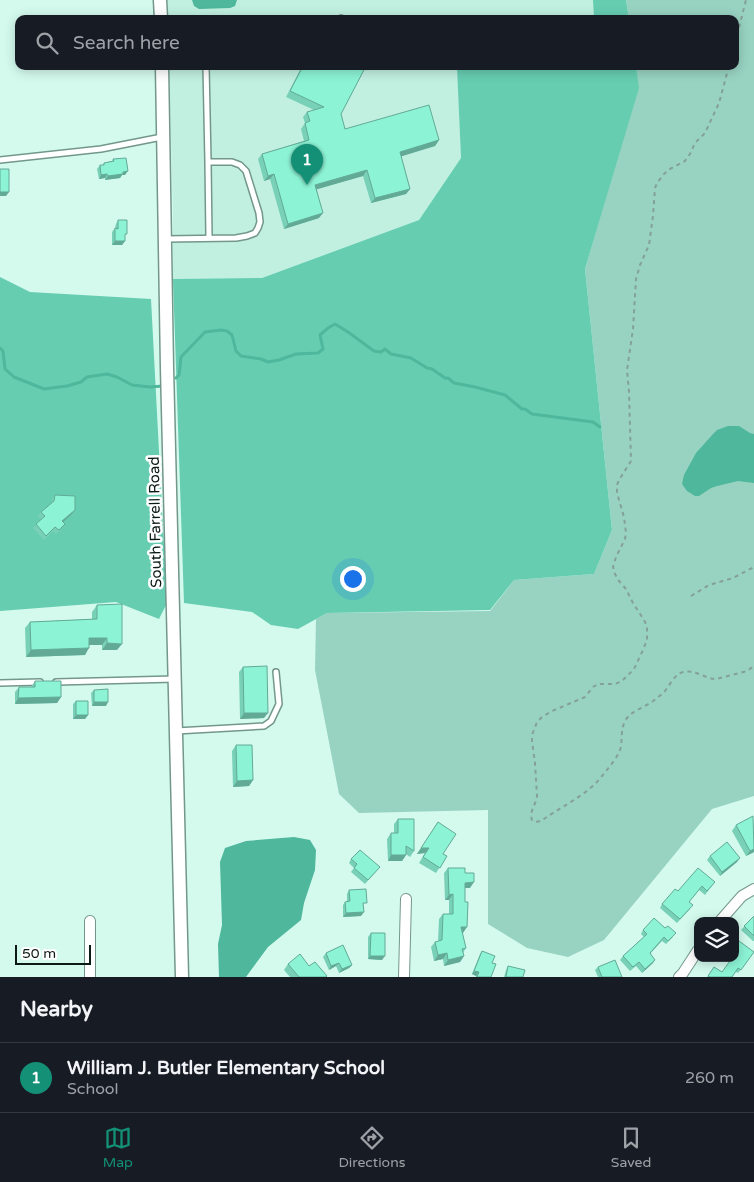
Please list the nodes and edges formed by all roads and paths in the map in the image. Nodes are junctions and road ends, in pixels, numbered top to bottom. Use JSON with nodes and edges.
{"nodes":[{"id":1,"x":160,"y":0,"type":"edge"},
{"id":2,"x":746,"y":0,"type":"edge"},
{"id":3,"x":161,"y":15,"type":"edge"},
{"id":4,"x":739,"y":27,"type":"edge"},
{"id":5,"x":162,"y":70,"type":"edge"},
{"id":6,"x":206,"y":70,"type":"edge"},
{"id":7,"x":728,"y":70,"type":"edge"},
{"id":8,"x":163,"y":137,"type":"junction"},
{"id":9,"x":0,"y":160,"type":"edge"},
{"id":10,"x":208,"y":162,"type":"junction"},
{"id":11,"x":209,"y":238,"type":"junction"},
{"id":12,"x":164,"y":239,"type":"junction"},
{"id":13,"x":754,"y":566,"type":"edge"},
{"id":14,"x":691,"y":596,"type":"dead end"},
{"id":15,"x":754,"y":666,"type":"edge"},
{"id":16,"x":276,"y":672,"type":"dead end"},
{"id":17,"x":175,"y":679,"type":"junction"},
{"id":18,"x":44,"y":682,"type":"edge"},
{"id":19,"x":53,"y":682,"type":"edge"},
{"id":20,"x":0,"y":683,"type":"edge"},
{"id":21,"x":176,"y":731,"type":"junction"},
{"id":22,"x":754,"y":889,"type":"edge"},
{"id":23,"x":406,"y":898,"type":"dead end"},
{"id":24,"x":724,"y":917,"type":"edge"},
{"id":25,"x":90,"y":921,"type":"dead end"},
{"id":26,"x":694,"y":956,"type":"edge"},
{"id":27,"x":90,"y":977,"type":"edge"},
{"id":28,"x":182,"y":977,"type":"edge"},
{"id":29,"x":404,"y":977,"type":"edge"},
{"id":30,"x":679,"y":977,"type":"edge"}],
"edges":[{"from":1,"to":3,"type":"street"},
{"from":2,"to":4,"type":"path"},
{"from":5,"to":8,"type":"street","name":"South Farrell Road"},
{"from":6,"to":10,"type":"lane"},
{"from":7,"to":15,"type":"path"},
{"from":8,"to":9,"type":"lane"},
{"from":8,"to":12,"type":"street","name":"South Farrell Road"},
{"from":10,"to":11,"type":"lane"},
{"from":10,"to":11,"type":"lane"},
{"from":11,"to":12,"type":"lane"},
{"from":12,"to":17,"type":"street","name":"South Farrell Road"},
{"from":13,"to":14,"type":"path"},
{"from":16,"to":21,"type":"lane"},
{"from":17,"to":19,"type":"lane"},
{"from":17,"to":21,"type":"street","name":"South Farrell Road"},
{"from":18,"to":20,"type":"lane"},
{"from":21,"to":28,"type":"street","name":"South Farrell Road"},
{"from":22,"to":24,"type":"street"},
{"from":23,"to":29,"type":"street"},
{"from":25,"to":27,"type":"street"},
{"from":26,"to":30,"type":"street"}]}
